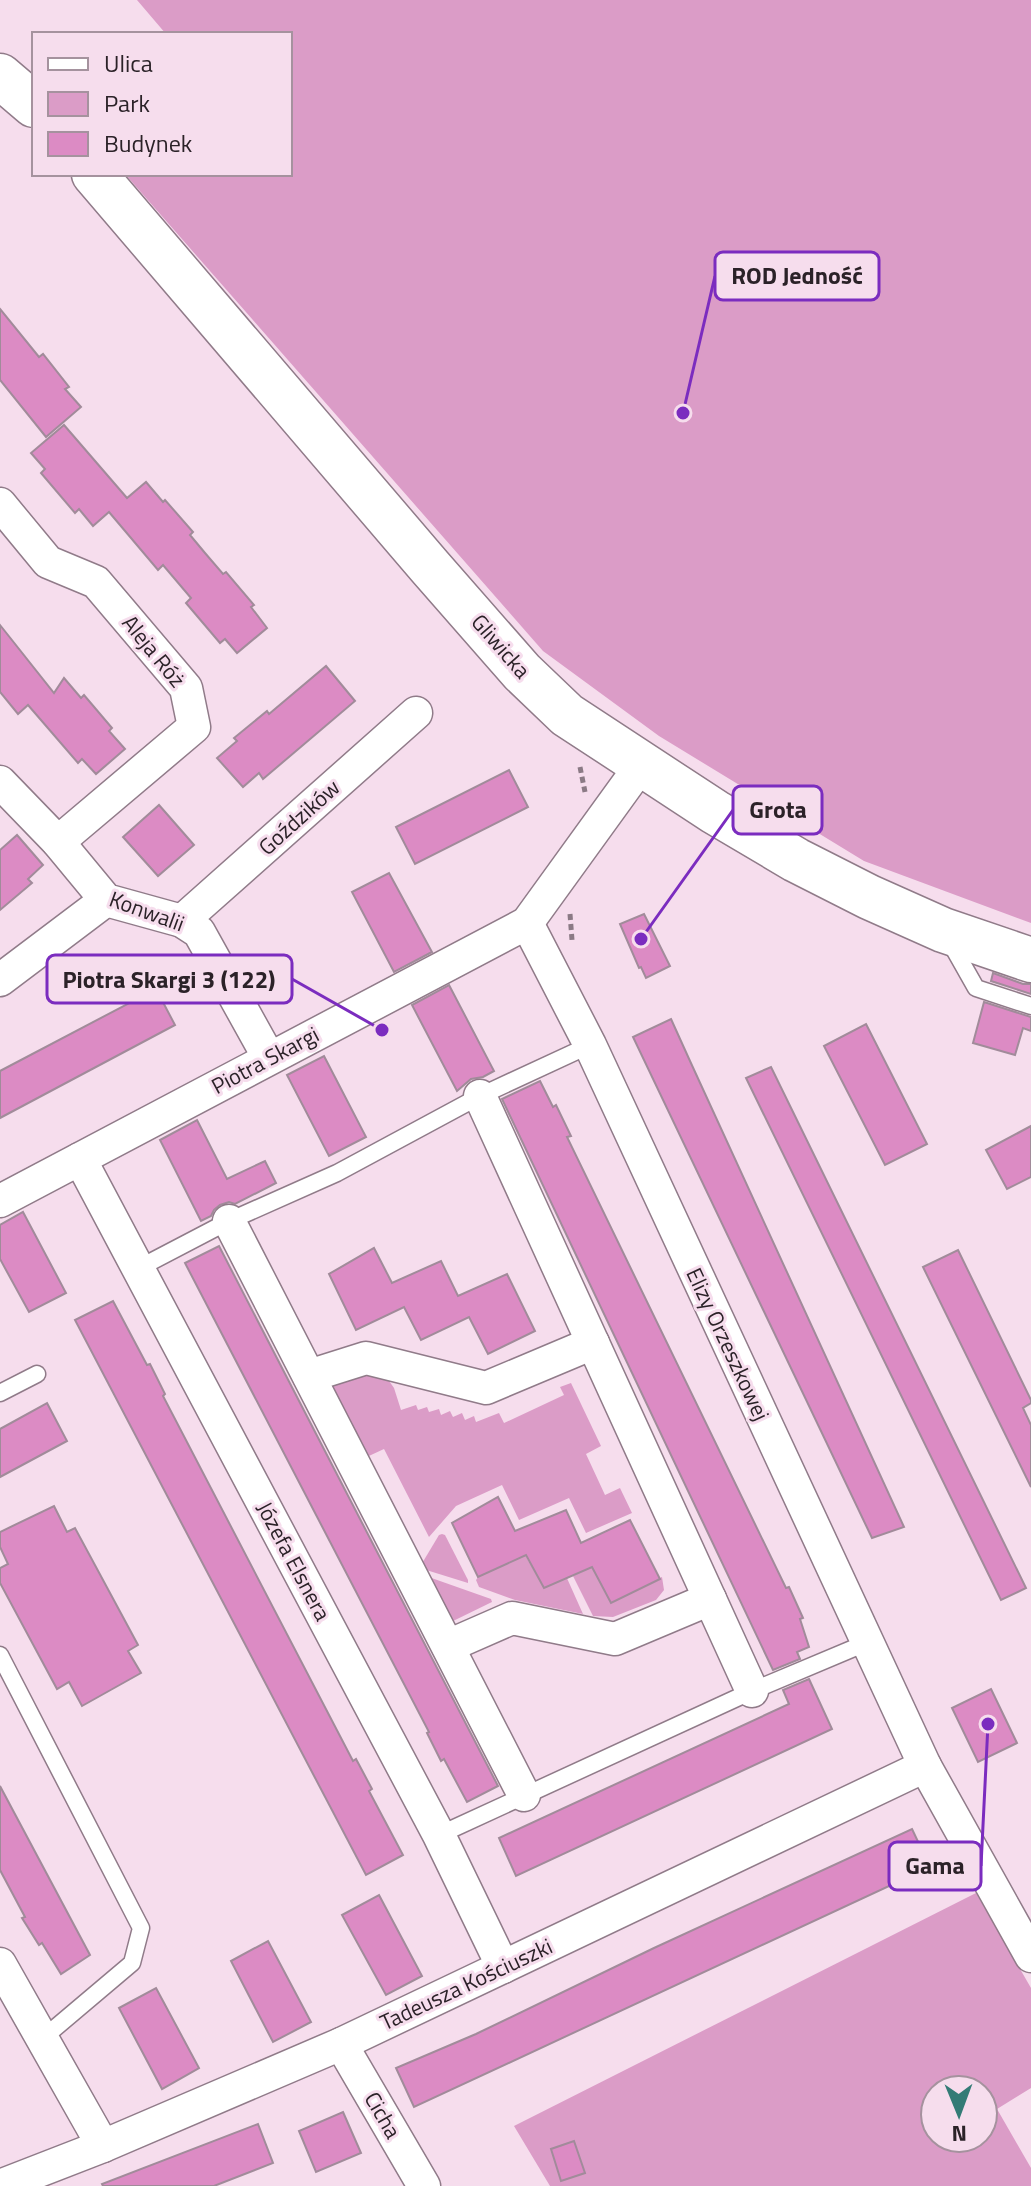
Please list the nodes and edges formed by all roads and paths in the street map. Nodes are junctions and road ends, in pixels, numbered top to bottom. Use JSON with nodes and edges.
{"nodes":[{"id":1,"x":0,"y":76,"type":"edge"},
{"id":2,"x":32,"y":103,"type":"edge"},
{"id":3,"x":96,"y":176,"type":"edge"},
{"id":4,"x":0,"y":504,"type":"edge"},
{"id":5,"x":416,"y":713,"type":"dead end"},
{"id":6,"x":570,"y":757,"type":"dead end"},
{"id":7,"x":642,"y":764,"type":"junction"},
{"id":8,"x":0,"y":782,"type":"edge"},
{"id":9,"x":586,"y":798,"type":"dead end"},
{"id":10,"x":58,"y":842,"type":"junction"},
{"id":11,"x":106,"y":900,"type":"junction"},
{"id":12,"x":570,"y":912,"type":"dead end"},
{"id":13,"x":182,"y":921,"type":"junction"},
{"id":14,"x":527,"y":923,"type":"junction"},
{"id":15,"x":943,"y":930,"type":"junction"},
{"id":16,"x":572,"y":946,"type":"dead end"},
{"id":17,"x":1031,"y":960,"type":"edge"},
{"id":18,"x":0,"y":980,"type":"edge"},
{"id":19,"x":1031,"y":1006,"type":"edge"},
{"id":20,"x":590,"y":1045,"type":"junction"},
{"id":21,"x":269,"y":1058,"type":"junction"},
{"id":22,"x":480,"y":1096,"type":"junction"},
{"id":23,"x":80,"y":1159,"type":"junction"},
{"id":24,"x":0,"y":1201,"type":"edge"},
{"id":25,"x":229,"y":1221,"type":"junction"},
{"id":26,"x":139,"y":1268,"type":"junction"},
{"id":27,"x":593,"y":1343,"type":"junction"},
{"id":28,"x":37,"y":1374,"type":"dead end"},
{"id":29,"x":309,"y":1376,"type":"junction"},
{"id":30,"x":0,"y":1393,"type":"edge"},
{"id":31,"x":710,"y":1599,"type":"junction"},
{"id":32,"x":866,"y":1643,"type":"junction"},
{"id":33,"x":448,"y":1646,"type":"junction"},
{"id":34,"x":0,"y":1655,"type":"edge"},
{"id":35,"x":752,"y":1691,"type":"junction"},
{"id":36,"x":925,"y":1766,"type":"junction"},
{"id":37,"x":524,"y":1795,"type":"junction"},
{"id":38,"x":439,"y":1835,"type":"junction"},
{"id":39,"x":1031,"y":1956,"type":"edge"},
{"id":40,"x":0,"y":1964,"type":"edge"},
{"id":41,"x":503,"y":1967,"type":"junction"},
{"id":42,"x":42,"y":2039,"type":"junction"},
{"id":43,"x":341,"y":2044,"type":"junction"},
{"id":44,"x":103,"y":2146,"type":"junction"},
{"id":45,"x":46,"y":2178,"type":"edge"},
{"id":46,"x":0,"y":2186,"type":"edge"},
{"id":47,"x":424,"y":2186,"type":"edge"}],
"edges":[{"from":1,"to":2,"type":"main road"},
{"from":3,"to":7,"type":"main road","name":"Gliwicka"},
{"from":4,"to":10,"type":"street","name":"Aleja Róż"},
{"from":5,"to":13,"type":"street","name":"Goździków"},
{"from":6,"to":9,"type":"path"},
{"from":7,"to":14,"type":"street","name":"Piotra Skargi"},
{"from":7,"to":15,"type":"main road","name":"Gliwicka"},
{"from":8,"to":10,"type":"street","name":"Konwalii"},
{"from":10,"to":11,"type":"street","name":"Konwalii"},
{"from":11,"to":13,"type":"street","name":"Konwalii"},
{"from":11,"to":18,"type":"street"},
{"from":12,"to":16,"type":"path"},
{"from":13,"to":21,"type":"street","name":"Konwalii"},
{"from":14,"to":20,"type":"street","name":"Elizy Orzeszkowej"},
{"from":14,"to":21,"type":"street","name":"Piotra Skargi"},
{"from":15,"to":17,"type":"main road","name":"Gliwicka"},
{"from":15,"to":19,"type":"lane"},
{"from":20,"to":22,"type":"lane"},
{"from":20,"to":32,"type":"street","name":"Elizy Orzeszkowej"},
{"from":21,"to":23,"type":"street","name":"Piotra Skargi"},
{"from":22,"to":25,"type":"lane"},
{"from":22,"to":27,"type":"street"},
{"from":23,"to":24,"type":"street","name":"Piotra Skargi"},
{"from":23,"to":26,"type":"street","name":"Józefa Elsnera"},
{"from":25,"to":26,"type":"lane"},
{"from":25,"to":29,"type":"street"},
{"from":26,"to":38,"type":"street","name":"Józefa Elsnera"},
{"from":27,"to":29,"type":"street"},
{"from":27,"to":31,"type":"street"},
{"from":28,"to":30,"type":"lane"},
{"from":29,"to":33,"type":"street"},
{"from":31,"to":33,"type":"street"},
{"from":31,"to":35,"type":"street"},
{"from":32,"to":35,"type":"lane"},
{"from":32,"to":36,"type":"street","name":"Elizy Orzeszkowej"},
{"from":33,"to":37,"type":"street"},
{"from":34,"to":42,"type":"lane"},
{"from":35,"to":37,"type":"lane"},
{"from":36,"to":39,"type":"street","name":"Elizy Orzeszkowej"},
{"from":36,"to":41,"type":"street","name":"Tadeusza Kościuszki"},
{"from":37,"to":38,"type":"lane"},
{"from":38,"to":41,"type":"street","name":"Józefa Elsnera"},
{"from":40,"to":42,"type":"street"},
{"from":41,"to":43,"type":"street","name":"Tadeusza Kościuszki"},
{"from":42,"to":44,"type":"street"},
{"from":43,"to":44,"type":"street","name":"Tadeusza Kościuszki"},
{"from":43,"to":47,"type":"street","name":"Cicha"},
{"from":44,"to":45,"type":"street","name":"Tadeusza Kościuszki"},
{"from":45,"to":46,"type":"street","name":"Tadeusza Kościuszki"}]}
